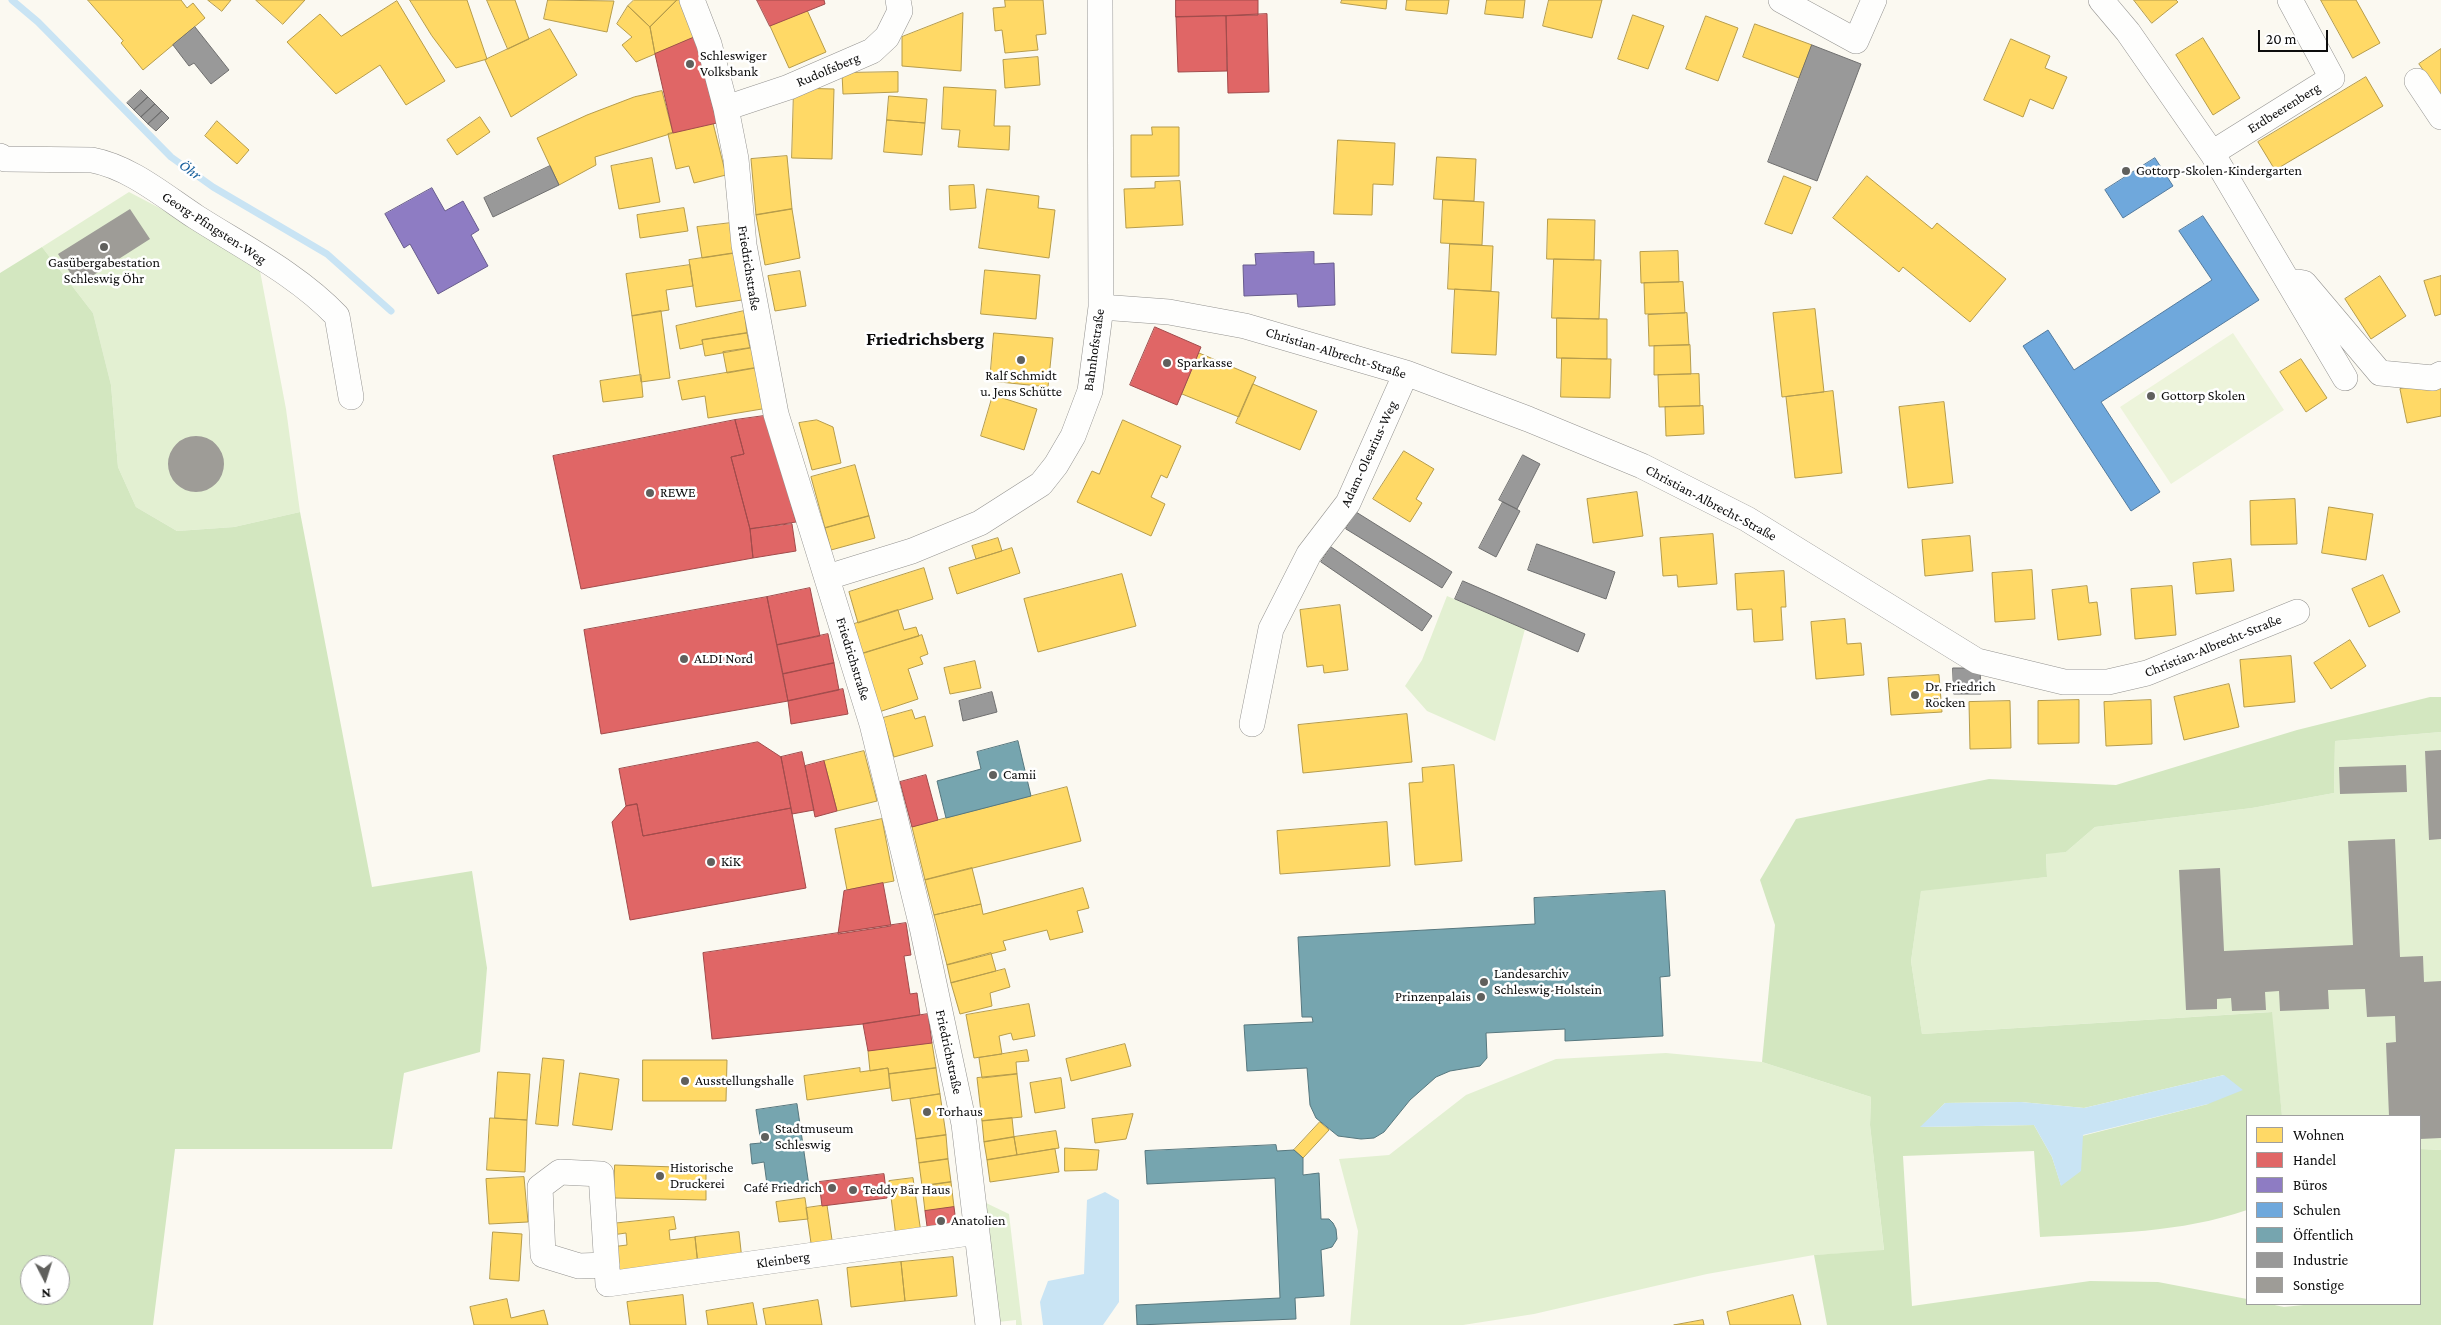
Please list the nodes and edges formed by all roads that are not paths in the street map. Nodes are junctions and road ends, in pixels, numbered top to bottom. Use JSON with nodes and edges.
{"nodes":[{"id":1,"x":692,"y":0,"type":"edge"},
{"id":2,"x":898,"y":0,"type":"edge"},
{"id":3,"x":1100,"y":0,"type":"edge"},
{"id":4,"x":1781,"y":0,"type":"edge"},
{"id":5,"x":1874,"y":0,"type":"edge"},
{"id":6,"x":2100,"y":0,"type":"edge"},
{"id":7,"x":2290,"y":0,"type":"edge"},
{"id":8,"x":2417,"y":80,"type":"dead end"},
{"id":9,"x":726,"y":108,"type":"junction"},
{"id":10,"x":2441,"y":117,"type":"edge"},
{"id":11,"x":2212,"y":154,"type":"junction"},
{"id":12,"x":0,"y":156,"type":"edge"},
{"id":13,"x":2286,"y":278,"type":"junction"},
{"id":14,"x":1101,"y":307,"type":"junction"},
{"id":15,"x":1406,"y":373,"type":"junction"},
{"id":16,"x":2441,"y":374,"type":"edge"},
{"id":17,"x":2346,"y":378,"type":"dead end"},
{"id":18,"x":351,"y":397,"type":"dead end"},
{"id":19,"x":828,"y":577,"type":"junction"},
{"id":20,"x":2297,"y":612,"type":"dead end"},
{"id":21,"x":1252,"y":724,"type":"dead end"},
{"id":22,"x":978,"y":1232,"type":"junction"},
{"id":23,"x":606,"y":1265,"type":"dead end"},
{"id":24,"x":988,"y":1325,"type":"edge"}],
"edges":[{"from":1,"to":9,"type":"street","name":"Friedrichstraße"},
{"from":2,"to":9,"type":"street","name":"Rudolfsberg"},
{"from":3,"to":14,"type":"street","name":"Bahnhofstraße"},
{"from":4,"to":5,"type":"street"},
{"from":6,"to":11,"type":"street"},
{"from":7,"to":11,"type":"street","name":"Erdbeerenberg"},
{"from":8,"to":10,"type":"street"},
{"from":9,"to":19,"type":"street","name":"Friedrichstraße"},
{"from":11,"to":13,"type":"street"},
{"from":12,"to":18,"type":"street","name":"Georg-Pfingsten-Weg"},
{"from":13,"to":16,"type":"street"},
{"from":13,"to":17,"type":"street"},
{"from":14,"to":15,"type":"street","name":"Christian-Albrecht-Straße"},
{"from":14,"to":19,"type":"street","name":"Bahnhofstraße"},
{"from":15,"to":20,"type":"street","name":"Christian-Albrecht-Straße"},
{"from":15,"to":21,"type":"street","name":"Adam-Olearius-Weg"},
{"from":19,"to":22,"type":"street","name":"Friedrichstraße"},
{"from":22,"to":23,"type":"street","name":"Kleinberg"},
{"from":22,"to":24,"type":"street","name":"Friedrichstraße"}]}
